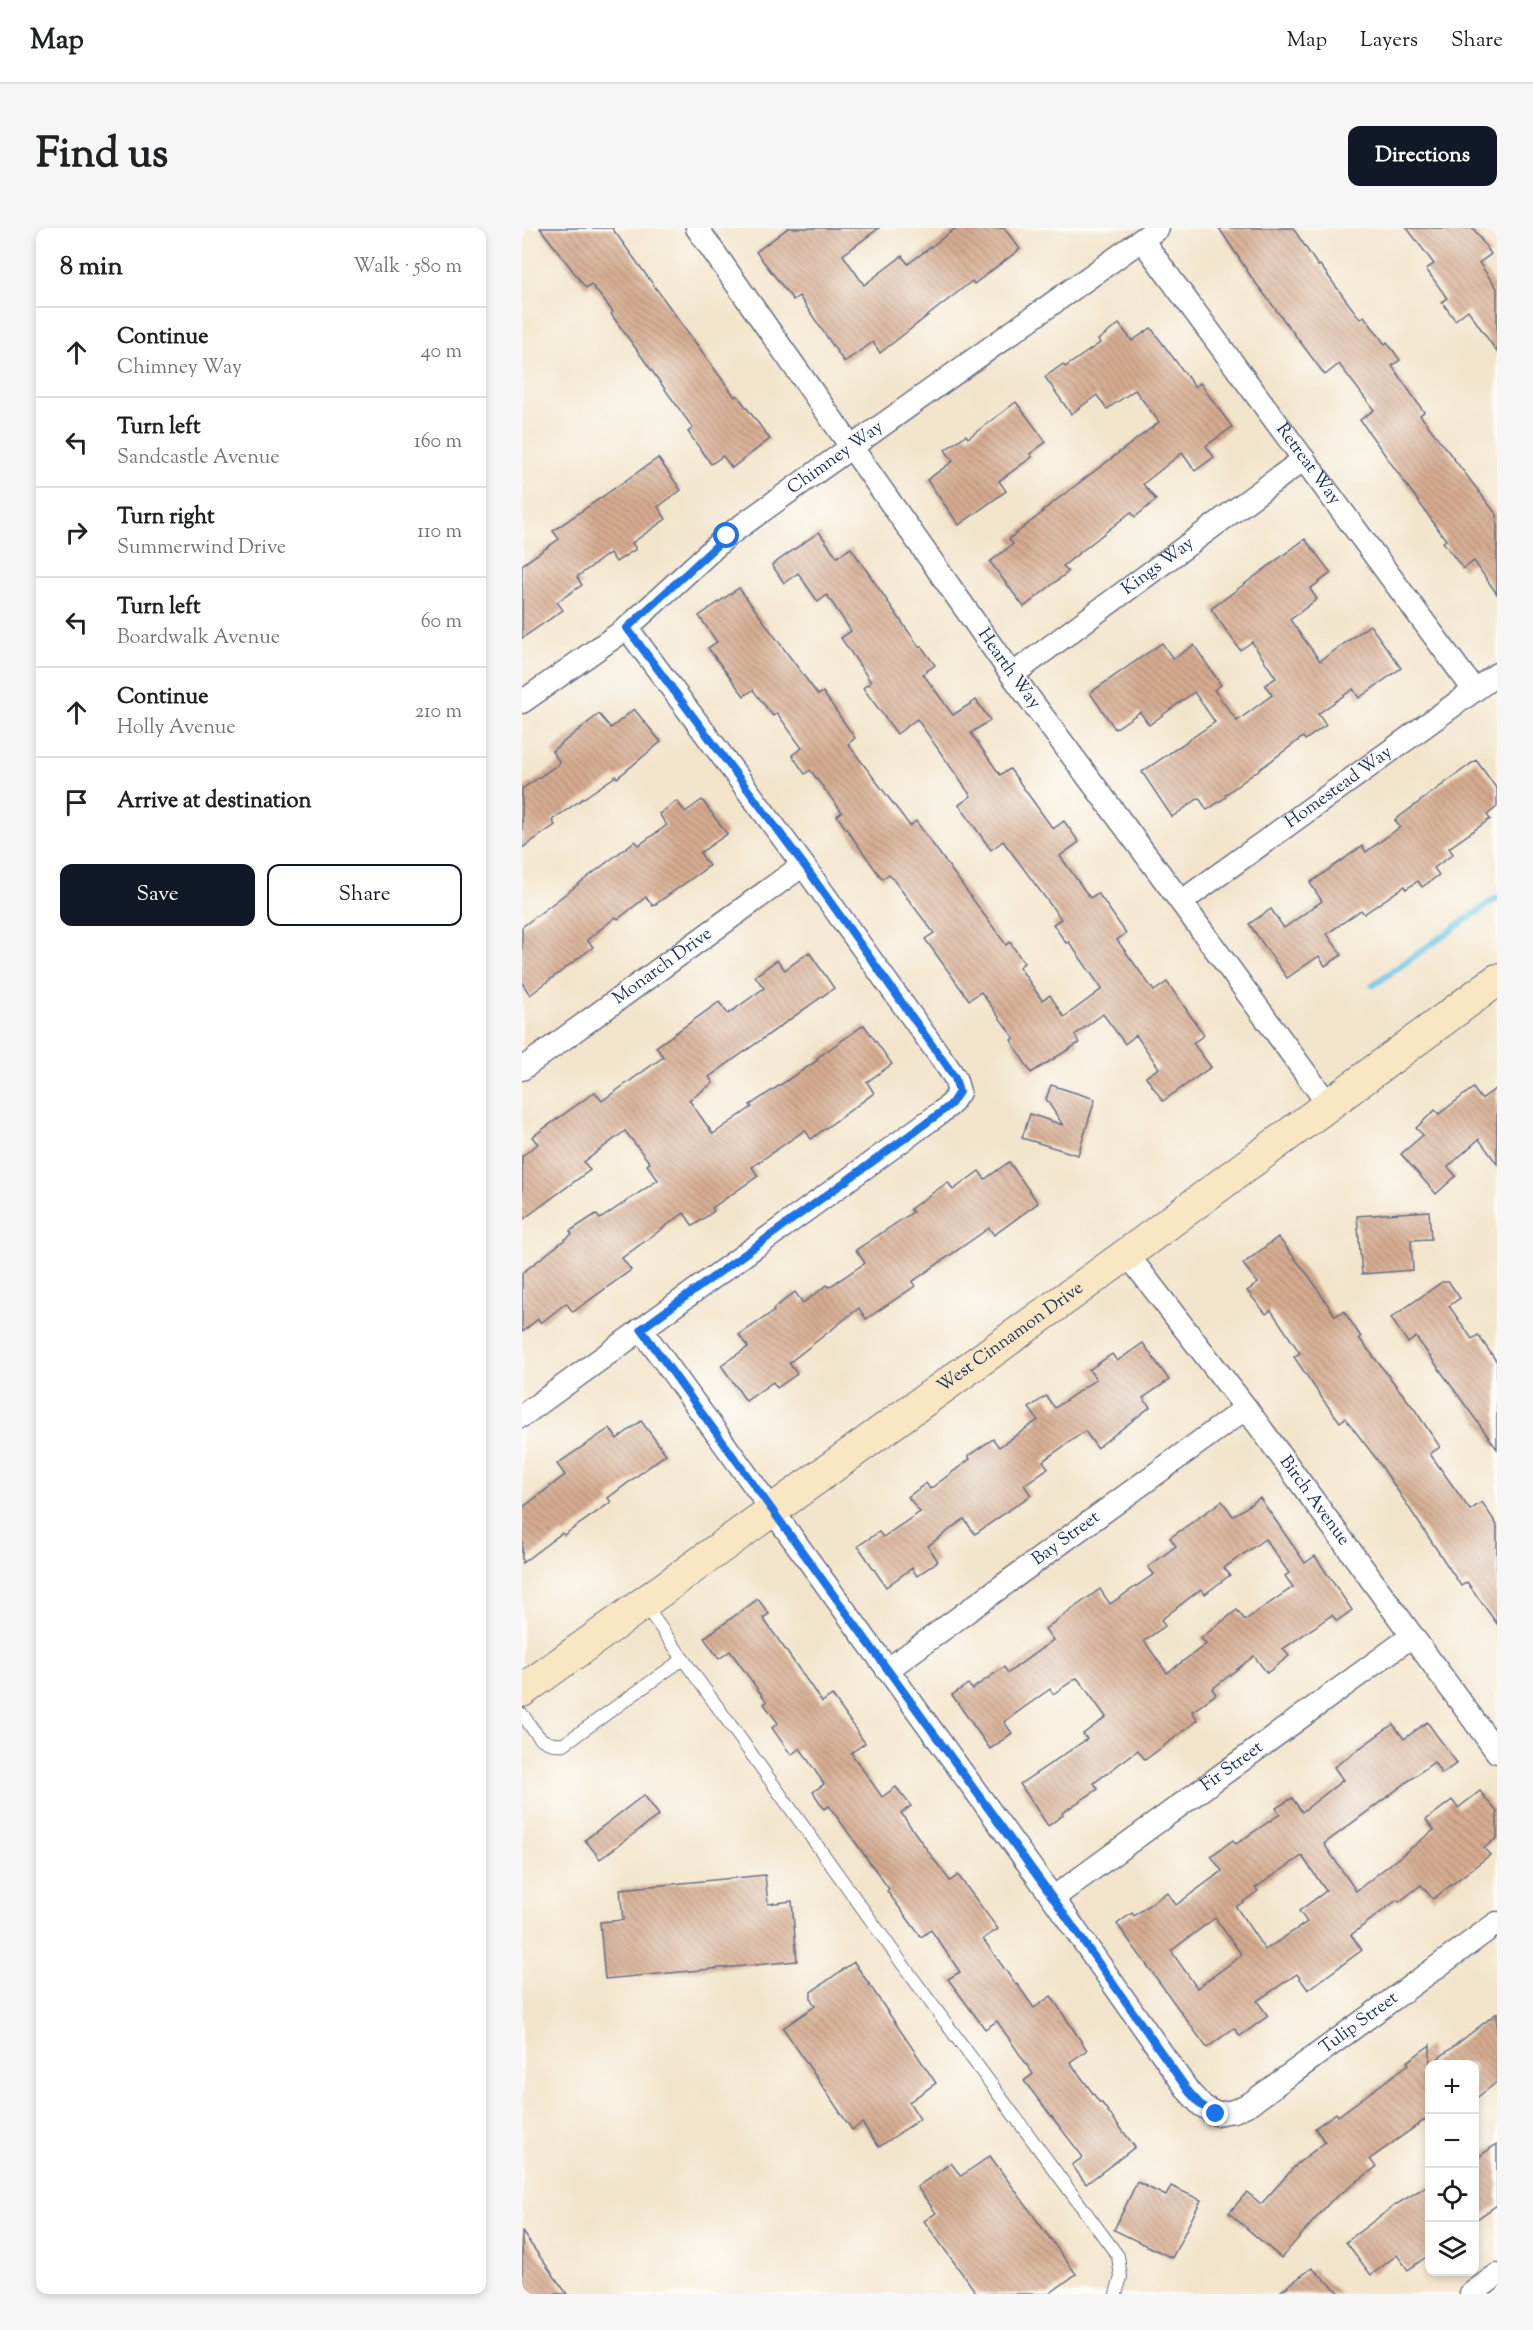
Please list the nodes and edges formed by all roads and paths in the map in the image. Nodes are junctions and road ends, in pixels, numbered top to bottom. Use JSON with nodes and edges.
{"nodes":[{"id":1,"x":697,"y":228,"type":"edge"},
{"id":2,"x":1150,"y":234,"type":"edge"},
{"id":3,"x":852,"y":446,"type":"junction"},
{"id":4,"x":1304,"y":459,"type":"junction"},
{"id":5,"x":627,"y":628,"type":"junction"},
{"id":6,"x":1497,"y":674,"type":"edge"},
{"id":7,"x":1011,"y":675,"type":"junction"},
{"id":8,"x":1474,"y":690,"type":"junction"},
{"id":9,"x":522,"y":702,"type":"edge"},
{"id":10,"x":804,"y":865,"type":"junction"},
{"id":11,"x":1181,"y":902,"type":"junction"},
{"id":12,"x":1497,"y":980,"type":"edge"},
{"id":13,"x":522,"y":1070,"type":"edge"},
{"id":14,"x":1328,"y":1104,"type":"junction"},
{"id":15,"x":1126,"y":1254,"type":"junction"},
{"id":16,"x":641,"y":1329,"type":"junction"},
{"id":17,"x":1246,"y":1408,"type":"junction"},
{"id":18,"x":522,"y":1416,"type":"edge"},
{"id":19,"x":773,"y":1510,"type":"junction"},
{"id":20,"x":644,"y":1604,"type":"junction"},
{"id":21,"x":1412,"y":1636,"type":"junction"},
{"id":22,"x":683,"y":1659,"type":"junction"},
{"id":23,"x":887,"y":1670,"type":"junction"},
{"id":24,"x":522,"y":1691,"type":"edge"},
{"id":25,"x":522,"y":1714,"type":"edge"},
{"id":26,"x":1497,"y":1752,"type":"edge"},
{"id":27,"x":1053,"y":1898,"type":"junction"},
{"id":28,"x":1497,"y":1923,"type":"edge"},
{"id":29,"x":1497,"y":2275,"type":"edge"},
{"id":30,"x":1116,"y":2294,"type":"edge"},
{"id":31,"x":1471,"y":2294,"type":"edge"}],
"edges":[{"from":1,"to":3,"type":"street","name":"Hearth Way"},
{"from":2,"to":3,"type":"street","name":"Chimney Way"},
{"from":2,"to":4,"type":"street","name":"Retreat Way"},
{"from":3,"to":5,"type":"street","name":"Chimney Way"},
{"from":3,"to":7,"type":"street","name":"Hearth Way"},
{"from":4,"to":7,"type":"street","name":"Kings Way"},
{"from":4,"to":8,"type":"street","name":"Retreat Way"},
{"from":5,"to":9,"type":"street","name":"Chimney Way"},
{"from":5,"to":10,"type":"street"},
{"from":6,"to":8,"type":"street","name":"Homestead Way"},
{"from":7,"to":11,"type":"street","name":"Hearth Way"},
{"from":8,"to":11,"type":"street","name":"Homestead Way"},
{"from":10,"to":13,"type":"street","name":"Monarch Drive"},
{"from":10,"to":16,"type":"street"},
{"from":11,"to":14,"type":"street","name":"Hearth Way"},
{"from":12,"to":14,"type":"main road","name":"West Cinnamon Drive"},
{"from":14,"to":15,"type":"main road","name":"West Cinnamon Drive"},
{"from":15,"to":17,"type":"street","name":"Birch Avenue"},
{"from":15,"to":19,"type":"main road","name":"West Cinnamon Drive"},
{"from":16,"to":18,"type":"street"},
{"from":16,"to":19,"type":"street"},
{"from":17,"to":21,"type":"street","name":"Birch Avenue"},
{"from":17,"to":23,"type":"street","name":"Bay Street"},
{"from":19,"to":20,"type":"main road","name":"West Cinnamon Drive"},
{"from":19,"to":23,"type":"street"},
{"from":20,"to":22,"type":"lane"},
{"from":20,"to":24,"type":"main road","name":"West Cinnamon Drive"},
{"from":21,"to":26,"type":"street","name":"Birch Avenue"},
{"from":21,"to":27,"type":"street","name":"Fir Street"},
{"from":22,"to":25,"type":"lane"},
{"from":22,"to":30,"type":"lane"},
{"from":23,"to":27,"type":"street"},
{"from":27,"to":28,"type":"street","name":"Tulip Street"},
{"from":29,"to":31,"type":"street"}]}
